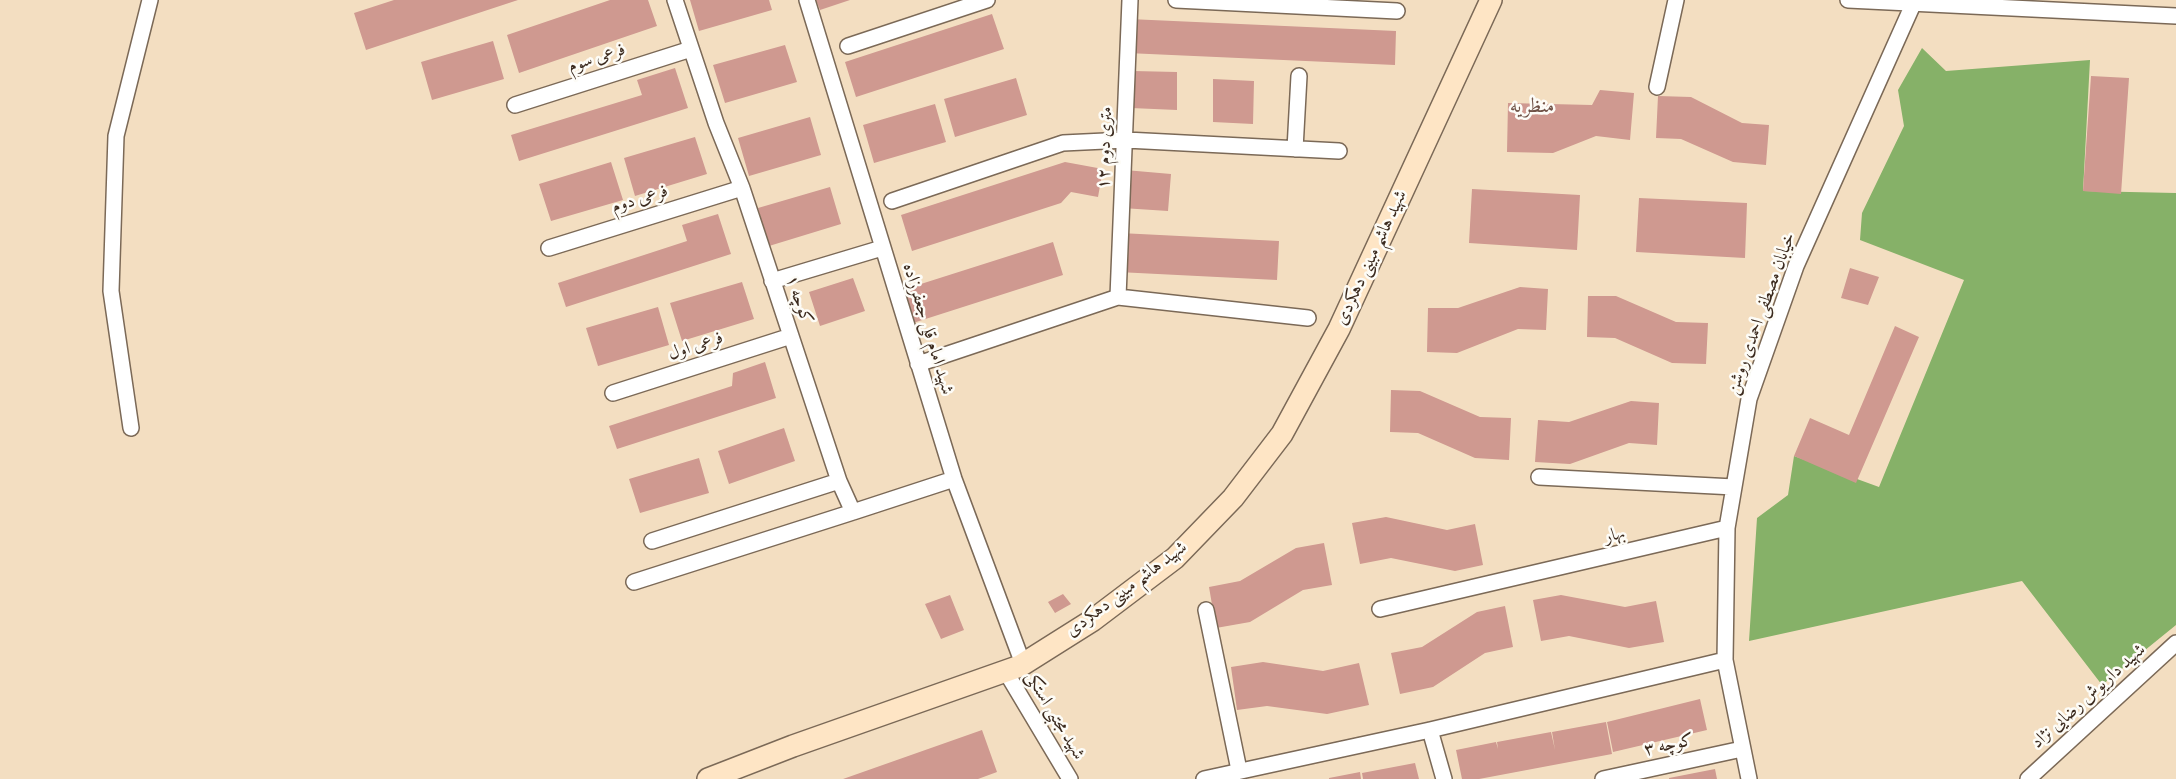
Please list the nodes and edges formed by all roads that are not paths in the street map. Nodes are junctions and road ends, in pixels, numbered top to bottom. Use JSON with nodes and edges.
{"nodes":[{"id":1,"x":150,"y":0,"type":"edge"},
{"id":2,"x":674,"y":0,"type":"edge"},
{"id":3,"x":807,"y":0,"type":"edge"},
{"id":4,"x":987,"y":0,"type":"edge"},
{"id":5,"x":1130,"y":0,"type":"edge"},
{"id":6,"x":1176,"y":0,"type":"edge"},
{"id":7,"x":1492,"y":0,"type":"edge"},
{"id":8,"x":1676,"y":0,"type":"edge"},
{"id":9,"x":1848,"y":0,"type":"edge"},
{"id":10,"x":1915,"y":2,"type":"edge"},
{"id":11,"x":1397,"y":11,"type":"dead end"},
{"id":12,"x":2176,"y":16,"type":"edge"},
{"id":13,"x":848,"y":46,"type":"dead end"},
{"id":14,"x":691,"y":49,"type":"junction"},
{"id":15,"x":1299,"y":76,"type":"dead end"},
{"id":16,"x":1657,"y":87,"type":"dead end"},
{"id":17,"x":515,"y":105,"type":"dead end"},
{"id":18,"x":1126,"y":140,"type":"junction"},
{"id":19,"x":1296,"y":149,"type":"junction"},
{"id":20,"x":1338,"y":151,"type":"dead end"},
{"id":21,"x":742,"y":188,"type":"junction"},
{"id":22,"x":892,"y":201,"type":"dead end"},
{"id":23,"x":549,"y":248,"type":"dead end"},
{"id":24,"x":882,"y":248,"type":"junction"},
{"id":25,"x":772,"y":281,"type":"junction"},
{"id":26,"x":1118,"y":297,"type":"junction"},
{"id":27,"x":1308,"y":318,"type":"dead end"},
{"id":28,"x":791,"y":336,"type":"junction"},
{"id":29,"x":918,"y":364,"type":"junction"},
{"id":30,"x":613,"y":393,"type":"dead end"},
{"id":31,"x":131,"y":428,"type":"dead end"},
{"id":32,"x":1539,"y":477,"type":"dead end"},
{"id":33,"x":954,"y":479,"type":"junction"},
{"id":34,"x":839,"y":481,"type":"junction"},
{"id":35,"x":1734,"y":487,"type":"junction"},
{"id":36,"x":853,"y":512,"type":"junction"},
{"id":37,"x":1727,"y":528,"type":"junction"},
{"id":38,"x":652,"y":541,"type":"dead end"},
{"id":39,"x":634,"y":582,"type":"dead end"},
{"id":40,"x":1380,"y":609,"type":"dead end"},
{"id":41,"x":1206,"y":610,"type":"dead end"},
{"id":42,"x":2176,"y":643,"type":"edge"},
{"id":43,"x":1725,"y":660,"type":"junction"},
{"id":44,"x":1015,"y":668,"type":"junction"},
{"id":45,"x":1430,"y":730,"type":"junction"},
{"id":46,"x":1742,"y":749,"type":"junction"},
{"id":47,"x":1239,"y":770,"type":"junction"},
{"id":48,"x":708,"y":779,"type":"edge"},
{"id":49,"x":1069,"y":779,"type":"edge"},
{"id":50,"x":1204,"y":779,"type":"edge"},
{"id":51,"x":1444,"y":779,"type":"edge"},
{"id":52,"x":1603,"y":779,"type":"edge"},
{"id":53,"x":1748,"y":779,"type":"edge"},
{"id":54,"x":2028,"y":779,"type":"edge"}],
"edges":[{"from":1,"to":31,"type":"street"},
{"from":2,"to":14,"type":"street","name":"کوچه ۱"},
{"from":3,"to":24,"type":"street","name":"شهید امام قلی جعفرزاده"},
{"from":4,"to":13,"type":"street"},
{"from":5,"to":18,"type":"street","name":"۱۲ متری دوم"},
{"from":6,"to":11,"type":"street"},
{"from":7,"to":44,"type":"main road","name":"شهید هاشم مبینی دهکردی"},
{"from":8,"to":16,"type":"street"},
{"from":9,"to":10,"type":"street"},
{"from":10,"to":12,"type":"street"},
{"from":10,"to":35,"type":"street","name":"خیابان مصطفی احمدی روشن"},
{"from":14,"to":17,"type":"street","name":"فرعی سوم"},
{"from":14,"to":21,"type":"street","name":"کوچه ۱"},
{"from":15,"to":19,"type":"street"},
{"from":18,"to":19,"type":"street"},
{"from":18,"to":22,"type":"street"},
{"from":18,"to":26,"type":"street","name":"۱۲ متری دوم"},
{"from":19,"to":20,"type":"street"},
{"from":21,"to":23,"type":"street","name":"فرعی دوم"},
{"from":21,"to":25,"type":"street","name":"کوچه ۱"},
{"from":24,"to":25,"type":"street"},
{"from":24,"to":29,"type":"street","name":"شهید امام قلی جعفرزاده"},
{"from":25,"to":28,"type":"street","name":"کوچه ۱"},
{"from":26,"to":27,"type":"street"},
{"from":26,"to":29,"type":"street"},
{"from":28,"to":30,"type":"street","name":"فرعی اول"},
{"from":28,"to":34,"type":"street","name":"کوچه ۱"},
{"from":29,"to":33,"type":"street","name":"شهید امام قلی جعفرزاده"},
{"from":32,"to":35,"type":"street"},
{"from":33,"to":36,"type":"street"},
{"from":33,"to":44,"type":"street","name":"شهید امام قلی جعفرزاده"},
{"from":34,"to":36,"type":"street","name":"کوچه ۱"},
{"from":34,"to":38,"type":"street"},
{"from":35,"to":37,"type":"street","name":"خیابان مصطفی احمدی روشن"},
{"from":36,"to":39,"type":"street"},
{"from":37,"to":40,"type":"street","name":"بهار"},
{"from":37,"to":43,"type":"street","name":"خیابان مصطفی احمدی روشن"},
{"from":41,"to":47,"type":"street"},
{"from":42,"to":54,"type":"street","name":"شهید داریوش رضایی نژاد"},
{"from":43,"to":45,"type":"street"},
{"from":43,"to":46,"type":"street","name":"خیابان مصطفی احمدی روشن"},
{"from":44,"to":48,"type":"main road","name":"شهید هاشم مبینی دهکردی"},
{"from":44,"to":49,"type":"street","name":"شهید مجتبی استکی"},
{"from":45,"to":47,"type":"street"},
{"from":45,"to":51,"type":"street"},
{"from":46,"to":52,"type":"street","name":"کوچه ۳"},
{"from":46,"to":53,"type":"street","name":"خیابان مصطفی احمدی روشن"},
{"from":47,"to":50,"type":"street"}]}
